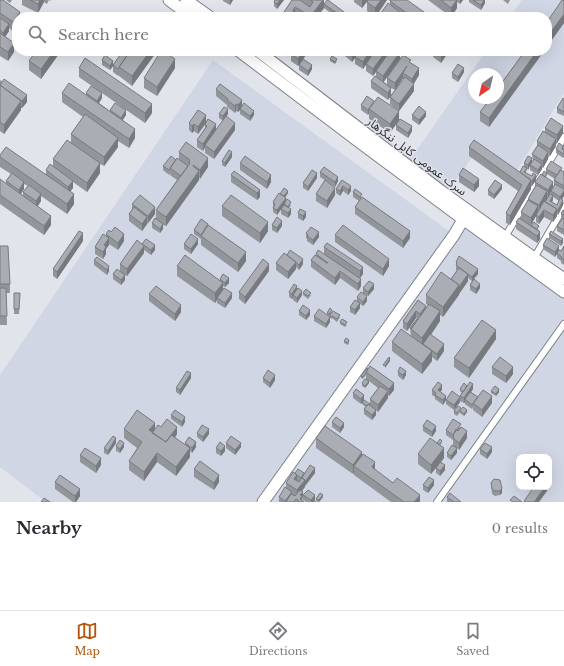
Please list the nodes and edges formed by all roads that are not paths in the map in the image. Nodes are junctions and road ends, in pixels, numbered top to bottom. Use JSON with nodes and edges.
{"nodes":[{"id":1,"x":169,"y":0,"type":"edge"},
{"id":2,"x":186,"y":0,"type":"edge"},
{"id":3,"x":185,"y":12,"type":"edge"},
{"id":4,"x":203,"y":12,"type":"edge"},
{"id":5,"x":246,"y":56,"type":"edge"},
{"id":6,"x":265,"y":56,"type":"edge"},
{"id":7,"x":564,"y":137,"type":"edge"},
{"id":8,"x":564,"y":207,"type":"edge"},
{"id":9,"x":466,"y":215,"type":"junction"},
{"id":10,"x":505,"y":238,"type":"junction"},
{"id":11,"x":534,"y":258,"type":"junction"},
{"id":12,"x":564,"y":278,"type":"edge"},
{"id":13,"x":564,"y":292,"type":"edge"},
{"id":14,"x":564,"y":324,"type":"edge"},
{"id":15,"x":263,"y":502,"type":"edge"},
{"id":16,"x":437,"y":502,"type":"edge"}],
"edges":[{"from":1,"to":3,"type":"highway"},
{"from":2,"to":4,"type":"highway"},
{"from":5,"to":9,"type":"highway"},
{"from":6,"to":9,"type":"highway","name":"سرک عمومی کابل ننگرهار"},
{"from":7,"to":10,"type":"street"},
{"from":8,"to":11,"type":"street"},
{"from":9,"to":10,"type":"highway","name":"سرک عمومی کابل ننگرهار"},
{"from":9,"to":13,"type":"highway","name":"سرک عمومی کابل ننگرهار"},
{"from":9,"to":15,"type":"highway"},
{"from":10,"to":11,"type":"highway","name":"سرک عمومی کابل ننگرهار"},
{"from":11,"to":12,"type":"highway","name":"سرک عمومی کابل ننگرهار"},
{"from":14,"to":16,"type":"street"}]}
